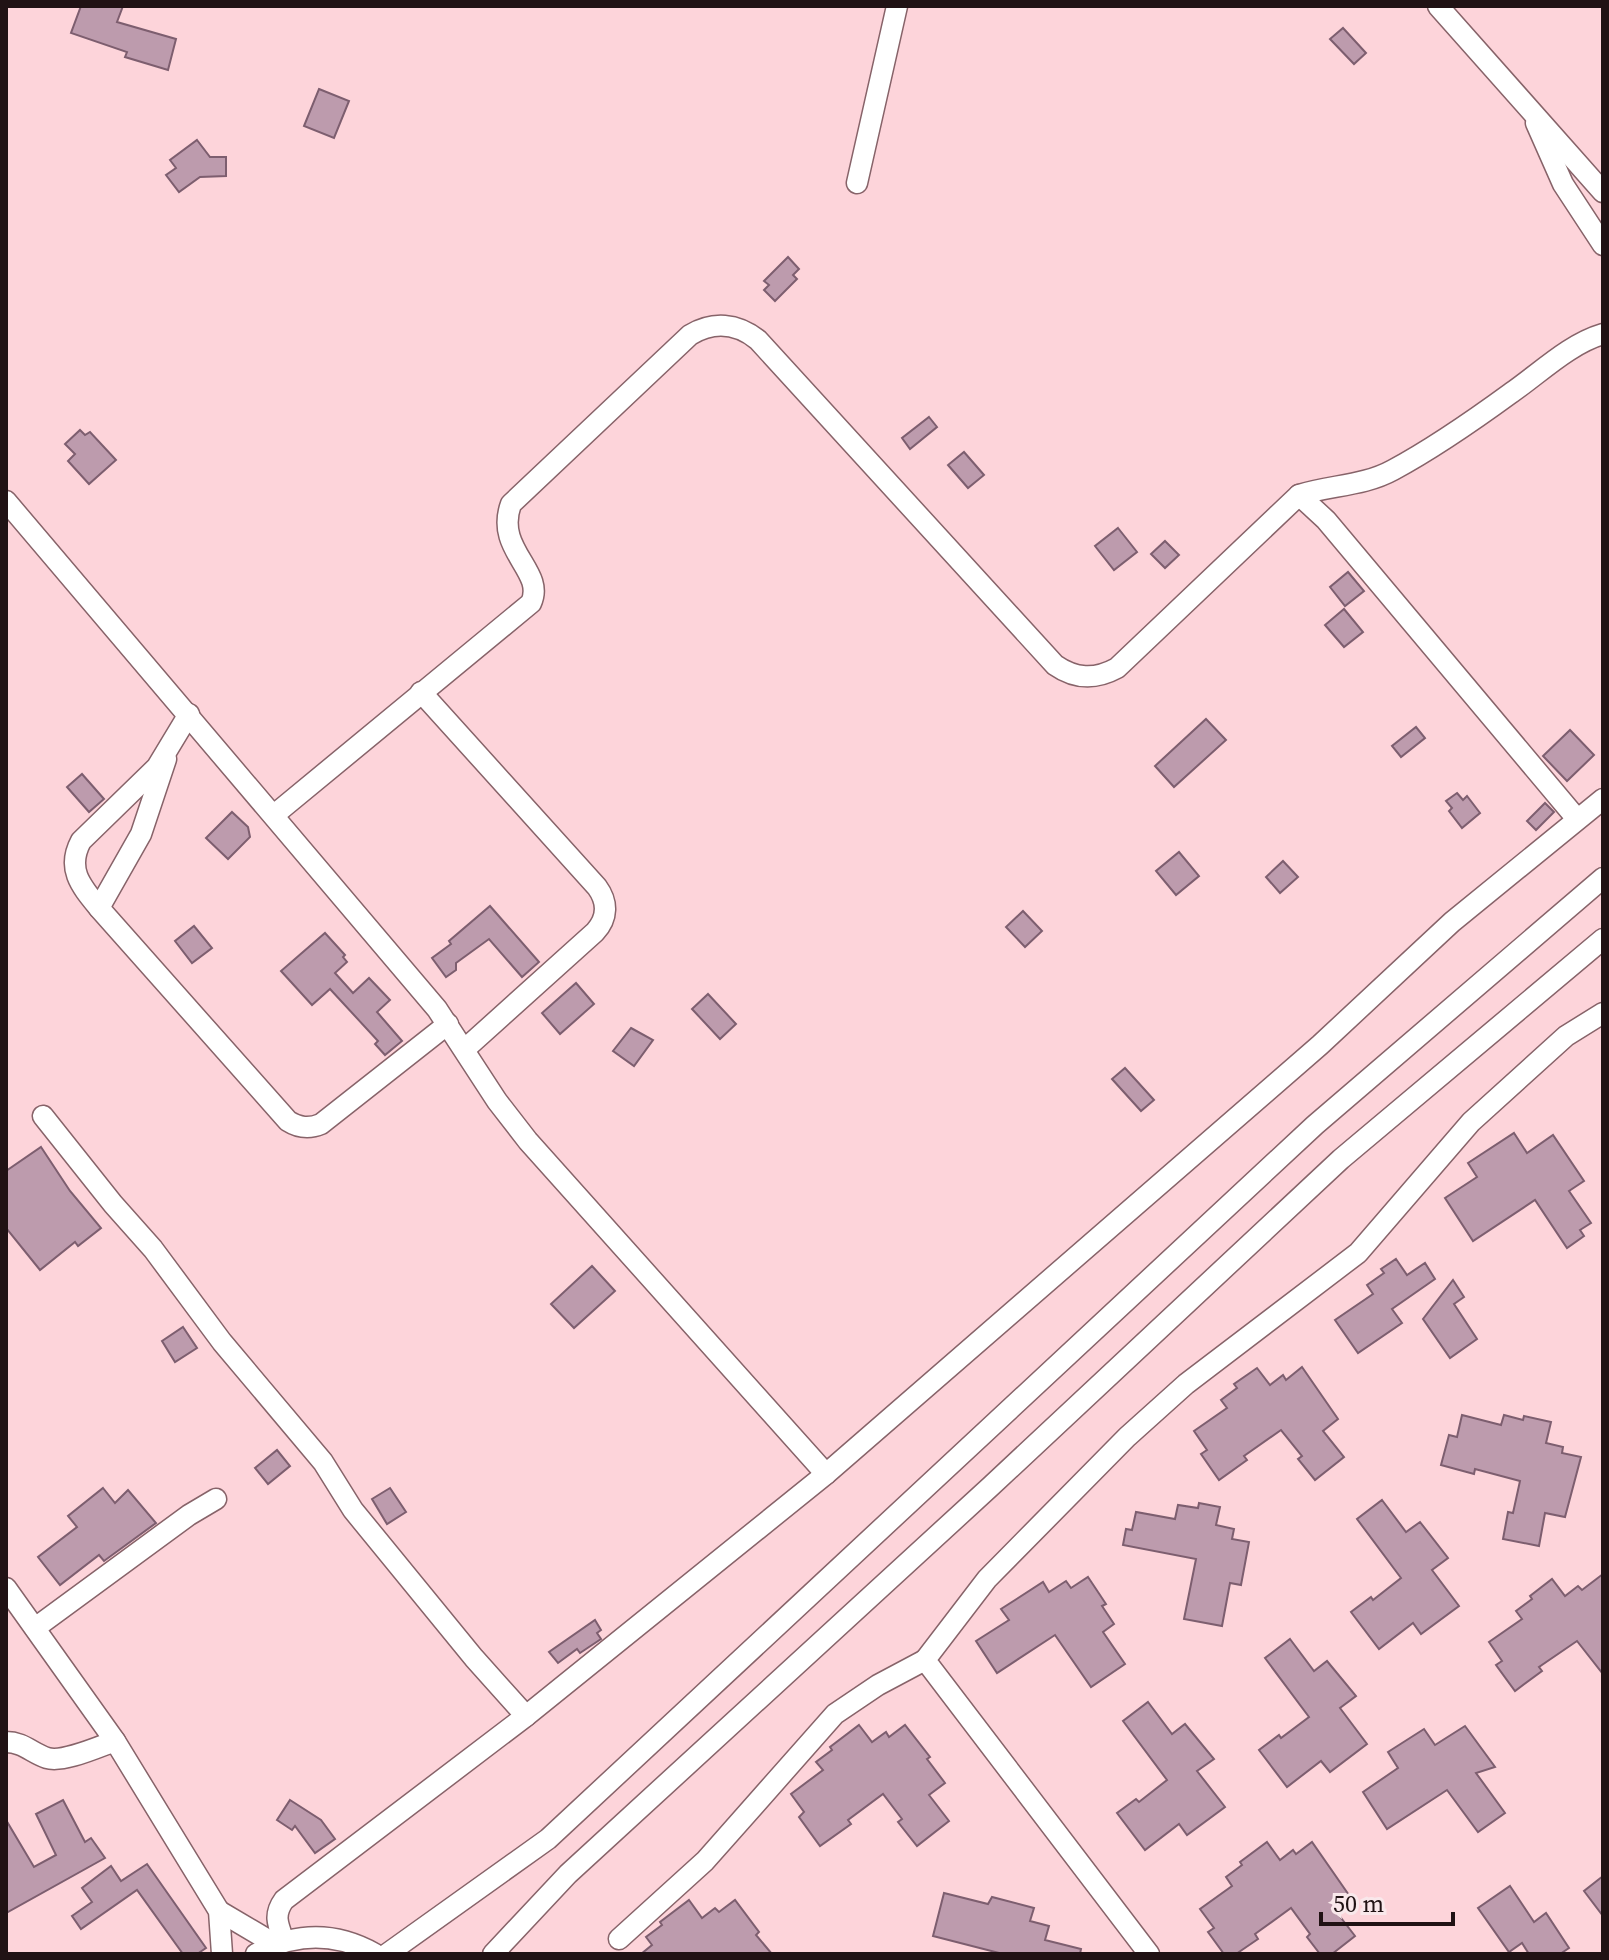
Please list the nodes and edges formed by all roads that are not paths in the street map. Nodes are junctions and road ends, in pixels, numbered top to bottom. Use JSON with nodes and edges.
{"nodes":[{"id":1,"x":897,"y":6,"type":"edge"},
{"id":2,"x":1438,"y":6,"type":"edge"},
{"id":3,"x":1532,"y":113,"type":"junction"},
{"id":4,"x":857,"y":183,"type":"dead end"},
{"id":5,"x":1603,"y":192,"type":"edge"},
{"id":6,"x":1603,"y":245,"type":"edge"},
{"id":7,"x":1603,"y":334,"type":"edge"},
{"id":8,"x":1299,"y":495,"type":"junction"},
{"id":9,"x":6,"y":501,"type":"edge"},
{"id":10,"x":421,"y":692,"type":"junction"},
{"id":11,"x":189,"y":714,"type":"junction"},
{"id":12,"x":168,"y":752,"type":"junction"},
{"id":13,"x":1603,"y":799,"type":"edge"},
{"id":14,"x":274,"y":815,"type":"junction"},
{"id":15,"x":1577,"y":819,"type":"junction"},
{"id":16,"x":1603,"y":878,"type":"edge"},
{"id":17,"x":99,"y":908,"type":"junction"},
{"id":18,"x":1603,"y":939,"type":"edge"},
{"id":19,"x":1603,"y":1013,"type":"edge"},
{"id":20,"x":448,"y":1024,"type":"junction"},
{"id":21,"x":465,"y":1049,"type":"junction"},
{"id":22,"x":43,"y":1116,"type":"dead end"},
{"id":23,"x":826,"y":1474,"type":"junction"},
{"id":24,"x":216,"y":1499,"type":"dead end"},
{"id":25,"x":6,"y":1588,"type":"edge"},
{"id":26,"x":35,"y":1628,"type":"junction"},
{"id":27,"x":925,"y":1660,"type":"junction"},
{"id":28,"x":526,"y":1716,"type":"junction"},
{"id":29,"x":115,"y":1741,"type":"junction"},
{"id":30,"x":6,"y":1742,"type":"edge"},
{"id":31,"x":219,"y":1911,"type":"junction"},
{"id":32,"x":619,"y":1939,"type":"dead end"},
{"id":33,"x":279,"y":1942,"type":"junction"},
{"id":34,"x":222,"y":1954,"type":"edge"},
{"id":35,"x":256,"y":1954,"type":"edge"},
{"id":36,"x":375,"y":1954,"type":"edge"},
{"id":37,"x":387,"y":1954,"type":"edge"},
{"id":38,"x":493,"y":1954,"type":"edge"},
{"id":39,"x":1149,"y":1954,"type":"edge"}],
"edges":[{"from":1,"to":4,"type":"street"},
{"from":2,"to":3,"type":"street"},
{"from":3,"to":5,"type":"street"},
{"from":3,"to":6,"type":"street"},
{"from":7,"to":8,"type":"street"},
{"from":8,"to":10,"type":"street"},
{"from":8,"to":15,"type":"street"},
{"from":9,"to":11,"type":"street"},
{"from":10,"to":14,"type":"street"},
{"from":10,"to":21,"type":"street"},
{"from":11,"to":12,"type":"street"},
{"from":11,"to":14,"type":"street"},
{"from":12,"to":17,"type":"street"},
{"from":12,"to":17,"type":"street"},
{"from":13,"to":15,"type":"street"},
{"from":14,"to":20,"type":"street"},
{"from":15,"to":23,"type":"street"},
{"from":16,"to":37,"type":"street"},
{"from":17,"to":20,"type":"street"},
{"from":18,"to":38,"type":"street"},
{"from":19,"to":27,"type":"street"},
{"from":20,"to":21,"type":"street"},
{"from":21,"to":23,"type":"street"},
{"from":22,"to":28,"type":"street"},
{"from":23,"to":28,"type":"street"},
{"from":24,"to":26,"type":"street"},
{"from":25,"to":26,"type":"street"},
{"from":26,"to":29,"type":"street"},
{"from":27,"to":32,"type":"street"},
{"from":27,"to":39,"type":"street"},
{"from":28,"to":33,"type":"street"},
{"from":29,"to":30,"type":"street"},
{"from":29,"to":31,"type":"street"},
{"from":31,"to":33,"type":"street"},
{"from":31,"to":34,"type":"street"},
{"from":33,"to":35,"type":"street"},
{"from":33,"to":36,"type":"street"}]}
